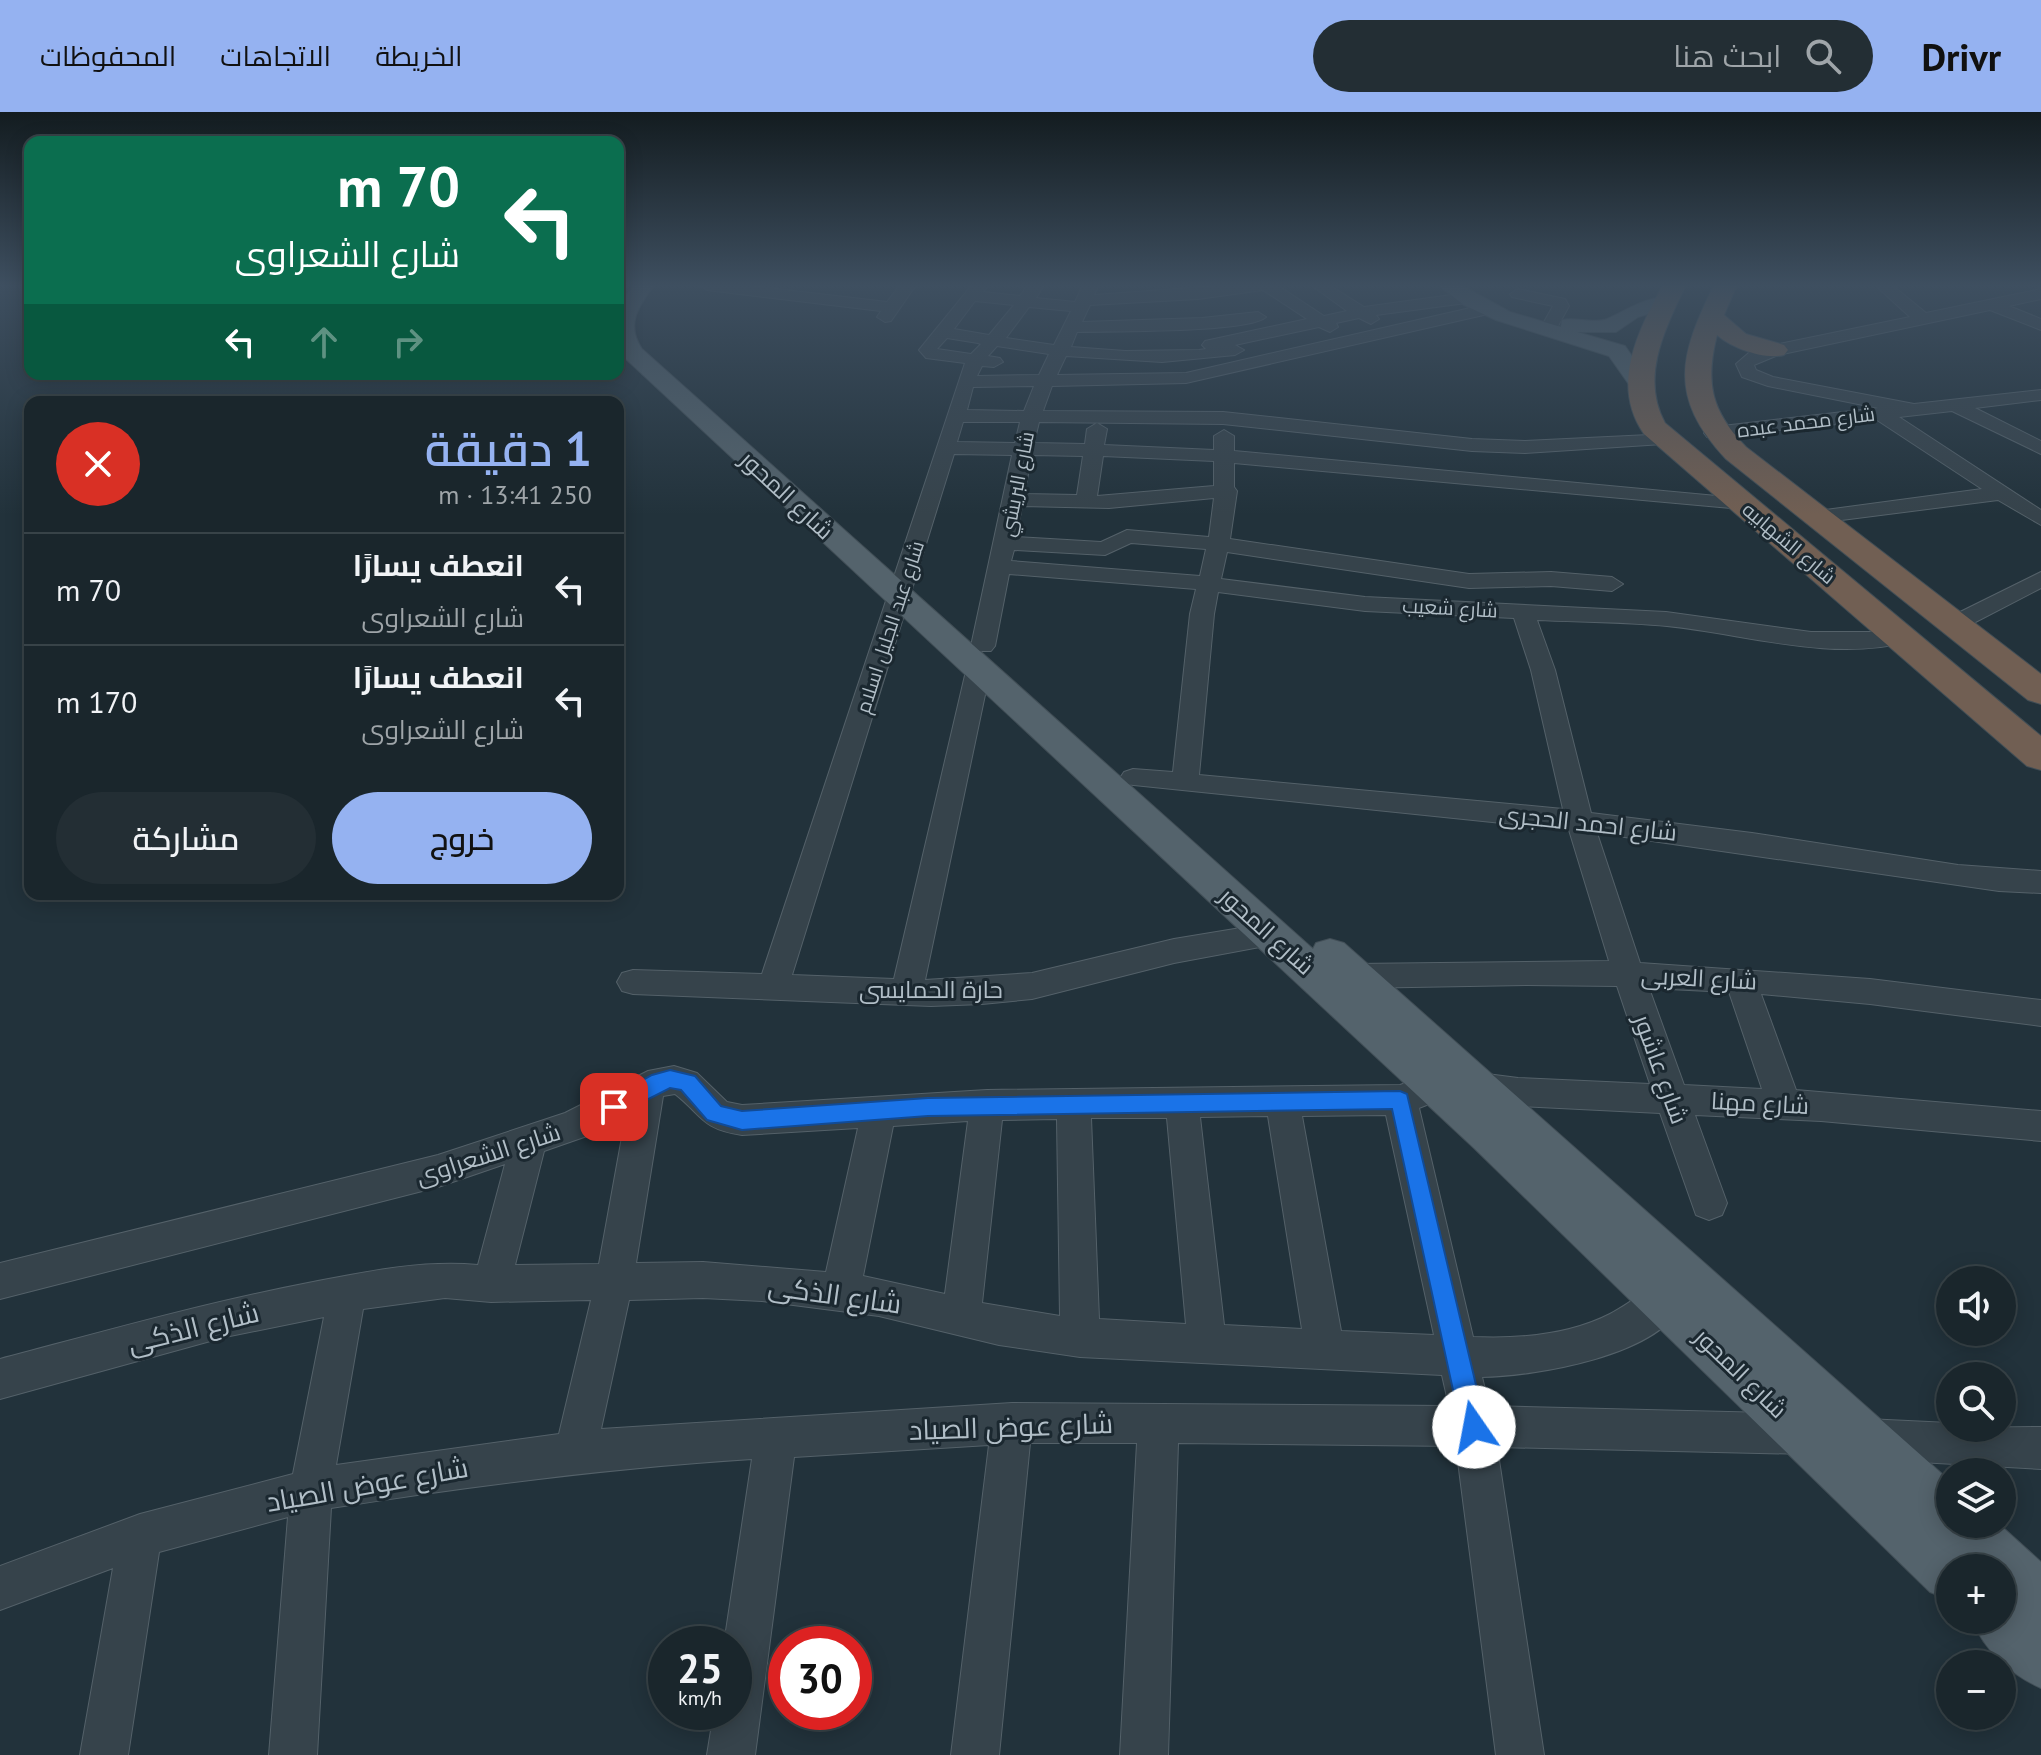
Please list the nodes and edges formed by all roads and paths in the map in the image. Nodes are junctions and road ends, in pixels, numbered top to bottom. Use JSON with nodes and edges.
{"nodes":[{"id":1,"x":643,"y":362,"type":"edge"},
{"id":2,"x":667,"y":362,"type":"edge"},
{"id":3,"x":950,"y":362,"type":"edge"},
{"id":4,"x":978,"y":362,"type":"edge"},
{"id":5,"x":1054,"y":362,"type":"edge"},
{"id":6,"x":1117,"y":362,"type":"edge"},
{"id":7,"x":1161,"y":362,"type":"edge"},
{"id":8,"x":1185,"y":362,"type":"edge"},
{"id":9,"x":1625,"y":362,"type":"edge"},
{"id":10,"x":1644,"y":362,"type":"edge"},
{"id":11,"x":1702,"y":362,"type":"edge"},
{"id":12,"x":1747,"y":362,"type":"edge"},
{"id":13,"x":971,"y":371,"type":"junction"},
{"id":14,"x":1048,"y":375,"type":"junction"},
{"id":15,"x":1162,"y":379,"type":"junction"},
{"id":16,"x":1116,"y":381,"type":"junction"},
{"id":17,"x":1643,"y":388,"type":"junction"},
{"id":18,"x":2041,"y":395,"type":"edge"},
{"id":19,"x":2005,"y":399,"type":"junction"},
{"id":20,"x":1954,"y":405,"type":"junction"},
{"id":21,"x":1911,"y":409,"type":"junction"},
{"id":22,"x":1880,"y":413,"type":"junction"},
{"id":23,"x":2041,"y":415,"type":"edge"},
{"id":24,"x":955,"y":416,"type":"junction"},
{"id":25,"x":1031,"y":416,"type":"junction"},
{"id":26,"x":1098,"y":416,"type":"junction"},
{"id":27,"x":1223,"y":418,"type":"junction"},
{"id":28,"x":1714,"y":433,"type":"junction"},
{"id":29,"x":1663,"y":438,"type":"junction"},
{"id":30,"x":944,"y":448,"type":"junction"},
{"id":31,"x":2041,"y":448,"type":"edge"},
{"id":32,"x":1022,"y":450,"type":"junction"},
{"id":33,"x":1095,"y":450,"type":"junction"},
{"id":34,"x":1226,"y":456,"type":"junction"},
{"id":35,"x":1751,"y":465,"type":"junction"},
{"id":36,"x":1227,"y":491,"type":"junction"},
{"id":37,"x":2002,"y":493,"type":"junction"},
{"id":38,"x":1730,"y":494,"type":"junction"},
{"id":39,"x":1013,"y":500,"type":"junction"},
{"id":40,"x":1086,"y":502,"type":"junction"},
{"id":41,"x":1818,"y":517,"type":"junction"},
{"id":42,"x":2041,"y":519,"type":"edge"},
{"id":43,"x":1004,"y":543,"type":"junction"},
{"id":44,"x":1219,"y":544,"type":"junction"},
{"id":45,"x":1000,"y":567,"type":"junction"},
{"id":46,"x":2041,"y":579,"type":"edge"},
{"id":47,"x":1209,"y":583,"type":"junction"},
{"id":48,"x":1612,"y":584,"type":"dead end"},
{"id":49,"x":903,"y":588,"type":"junction"},
{"id":50,"x":1523,"y":611,"type":"junction"},
{"id":51,"x":1954,"y":624,"type":"junction"},
{"id":52,"x":1899,"y":637,"type":"junction"},
{"id":53,"x":981,"y":659,"type":"junction"},
{"id":54,"x":2041,"y":692,"type":"edge"},
{"id":55,"x":2041,"y":757,"type":"edge"},
{"id":56,"x":1185,"y":782,"type":"junction"},
{"id":57,"x":1137,"y":791,"type":"junction"},
{"id":58,"x":1579,"y":821,"type":"junction"},
{"id":59,"x":2041,"y":882,"type":"edge"},
{"id":60,"x":1271,"y":935,"type":"junction"},
{"id":61,"x":1627,"y":974,"type":"junction"},
{"id":62,"x":1355,"y":976,"type":"junction"},
{"id":63,"x":1740,"y":980,"type":"junction"},
{"id":64,"x":633,"y":982,"type":"dead end"},
{"id":65,"x":773,"y":987,"type":"junction"},
{"id":66,"x":907,"y":991,"type":"junction"},
{"id":67,"x":2041,"y":1013,"type":"edge"},
{"id":68,"x":648,"y":1087,"type":"junction"},
{"id":69,"x":1479,"y":1087,"type":"junction"},
{"id":70,"x":1418,"y":1093,"type":"junction"},
{"id":71,"x":1672,"y":1097,"type":"junction"},
{"id":72,"x":1283,"y":1102,"type":"junction"},
{"id":73,"x":1182,"y":1103,"type":"junction"},
{"id":74,"x":1784,"y":1104,"type":"junction"},
{"id":75,"x":987,"y":1105,"type":"junction"},
{"id":76,"x":1074,"y":1105,"type":"junction"},
{"id":77,"x":879,"y":1110,"type":"junction"},
{"id":78,"x":1501,"y":1125,"type":"junction"},
{"id":79,"x":2041,"y":1126,"type":"edge"},
{"id":80,"x":528,"y":1144,"type":"junction"},
{"id":81,"x":1709,"y":1203,"type":"dead end"},
{"id":82,"x":0,"y":1281,"type":"edge"},
{"id":83,"x":614,"y":1282,"type":"junction"},
{"id":84,"x":491,"y":1284,"type":"junction"},
{"id":85,"x":841,"y":1290,"type":"junction"},
{"id":86,"x":347,"y":1295,"type":"junction"},
{"id":87,"x":1665,"y":1301,"type":"junction"},
{"id":88,"x":961,"y":1317,"type":"junction"},
{"id":89,"x":1080,"y":1338,"type":"junction"},
{"id":90,"x":1207,"y":1344,"type":"junction"},
{"id":91,"x":1325,"y":1349,"type":"junction"},
{"id":92,"x":1458,"y":1356,"type":"junction"},
{"id":93,"x":0,"y":1379,"type":"edge"},
{"id":94,"x":1158,"y":1422,"type":"junction"},
{"id":95,"x":1012,"y":1423,"type":"junction"},
{"id":96,"x":1474,"y":1427,"type":"junction"},
{"id":97,"x":1804,"y":1433,"type":"junction"},
{"id":98,"x":776,"y":1437,"type":"junction"},
{"id":99,"x":1864,"y":1439,"type":"junction"},
{"id":100,"x":2041,"y":1448,"type":"edge"},
{"id":101,"x":575,"y":1452,"type":"junction"},
{"id":102,"x":311,"y":1490,"type":"junction"},
{"id":103,"x":1936,"y":1504,"type":"edge"},
{"id":104,"x":140,"y":1536,"type":"junction"},
{"id":105,"x":1973,"y":1538,"type":"edge"},
{"id":106,"x":1936,"y":1559,"type":"edge"},
{"id":107,"x":0,"y":1588,"type":"edge"},
{"id":108,"x":2041,"y":1600,"type":"edge"},
{"id":109,"x":2015,"y":1634,"type":"edge"},
{"id":110,"x":2041,"y":1659,"type":"edge"},
{"id":111,"x":104,"y":1755,"type":"edge"},
{"id":112,"x":293,"y":1755,"type":"edge"},
{"id":113,"x":731,"y":1755,"type":"edge"},
{"id":114,"x":975,"y":1755,"type":"edge"},
{"id":115,"x":1144,"y":1755,"type":"edge"},
{"id":116,"x":1520,"y":1755,"type":"edge"}],
"edges":[{"from":1,"to":49,"type":"main road","name":"شارع المحور"},
{"from":2,"to":49,"type":"main road","name":"شارع المحور"},
{"from":3,"to":13,"type":"street"},
{"from":4,"to":13,"type":"street","name":"شارع عبد الجليل اسلام"},
{"from":5,"to":14,"type":"street","name":"شارع البريشي"},
{"from":6,"to":16,"type":"street"},
{"from":7,"to":15,"type":"street"},
{"from":8,"to":15,"type":"street"},
{"from":9,"to":17,"type":"main road"},
{"from":10,"to":17,"type":"highway","name":"شارع الشهابيه"},
{"from":11,"to":28,"type":"highway","name":"شارع الشهابيه"},
{"from":12,"to":21,"type":"street"},
{"from":13,"to":14,"type":"street"},
{"from":13,"to":24,"type":"street","name":"شارع عبد الجليل اسلام"},
{"from":14,"to":16,"type":"street"},
{"from":14,"to":25,"type":"street","name":"شارع البريشي"},
{"from":15,"to":16,"type":"street"},
{"from":17,"to":29,"type":"highway","name":"شارع الشهابيه"},
{"from":18,"to":19,"type":"street","name":"شارع محمد عبده"},
{"from":19,"to":20,"type":"street","name":"شارع محمد عبده"},
{"from":19,"to":23,"type":"street"},
{"from":20,"to":21,"type":"street","name":"شارع محمد عبده"},
{"from":20,"to":31,"type":"street"},
{"from":21,"to":22,"type":"street","name":"شارع محمد عبده"},
{"from":22,"to":28,"type":"street","name":"شارع محمد عبده"},
{"from":22,"to":37,"type":"street"},
{"from":24,"to":25,"type":"street"},
{"from":24,"to":30,"type":"street","name":"شارع عبد الجليل اسلام"},
{"from":25,"to":26,"type":"street"},
{"from":25,"to":32,"type":"street","name":"شارع البريشي"},
{"from":26,"to":27,"type":"street"},
{"from":26,"to":33,"type":"street"},
{"from":27,"to":29,"type":"street"},
{"from":27,"to":34,"type":"street"},
{"from":28,"to":35,"type":"highway","name":"شارع الشهابيه"},
{"from":29,"to":38,"type":"highway","name":"شارع الشهابيه"},
{"from":30,"to":32,"type":"street"},
{"from":30,"to":49,"type":"street","name":"شارع عبد الجليل اسلام"},
{"from":32,"to":33,"type":"street"},
{"from":32,"to":39,"type":"street","name":"شارع البريشي"},
{"from":33,"to":34,"type":"street"},
{"from":33,"to":40,"type":"street"},
{"from":34,"to":36,"type":"street"},
{"from":34,"to":38,"type":"street"},
{"from":35,"to":38,"type":"highway"},
{"from":35,"to":41,"type":"highway","name":"شارع الشهابيه"},
{"from":36,"to":40,"type":"street"},
{"from":36,"to":44,"type":"street"},
{"from":37,"to":41,"type":"street"},
{"from":37,"to":42,"type":"street"},
{"from":38,"to":52,"type":"highway","name":"شارع الشهابيه"},
{"from":39,"to":40,"type":"street"},
{"from":39,"to":43,"type":"street","name":"شارع البريشي"},
{"from":41,"to":51,"type":"highway","name":"شارع الشهابيه"},
{"from":43,"to":44,"type":"street"},
{"from":43,"to":45,"type":"street","name":"شارع البريشي"},
{"from":44,"to":47,"type":"street"},
{"from":44,"to":48,"type":"street"},
{"from":45,"to":47,"type":"street","name":"شارع شعيب"},
{"from":45,"to":53,"type":"street","name":"شارع البريشي"},
{"from":46,"to":51,"type":"street"},
{"from":47,"to":50,"type":"street","name":"شارع شعيب"},
{"from":47,"to":56,"type":"street"},
{"from":49,"to":53,"type":"main road","name":"شارع المحور"},
{"from":49,"to":65,"type":"street","name":"شارع عبد الجليل اسلام"},
{"from":50,"to":52,"type":"street","name":"شارع شعيب"},
{"from":50,"to":58,"type":"street","name":"شارع عاشور"},
{"from":51,"to":54,"type":"highway","name":"شارع الشهابيه"},
{"from":52,"to":55,"type":"highway","name":"شارع الشهابيه"},
{"from":53,"to":57,"type":"main road","name":"شارع المحور"},
{"from":53,"to":66,"type":"street","name":"شارع البريشي"},
{"from":56,"to":57,"type":"street","name":"شارع احمد الحجرى"},
{"from":56,"to":58,"type":"street","name":"شارع احمد الحجرى"},
{"from":57,"to":60,"type":"main road","name":"شارع المحور"},
{"from":57,"to":62,"type":"main road","name":"شارع المحور"},
{"from":58,"to":59,"type":"street","name":"شارع احمد الحجرى"},
{"from":58,"to":61,"type":"street","name":"شارع عاشور"},
{"from":60,"to":66,"type":"street","name":"حارة الحمايسى"},
{"from":60,"to":70,"type":"main road","name":"شارع المحور"},
{"from":61,"to":62,"type":"street","name":"شارع العربى"},
{"from":61,"to":63,"type":"street","name":"شارع العربى"},
{"from":61,"to":71,"type":"street","name":"شارع عاشور"},
{"from":62,"to":69,"type":"main road","name":"شارع المحور"},
{"from":63,"to":67,"type":"street","name":"شارع العربى"},
{"from":63,"to":74,"type":"street"},
{"from":64,"to":65,"type":"street","name":"حارة الحمايسى"},
{"from":65,"to":66,"type":"street","name":"حارة الحمايسى"},
{"from":68,"to":77,"type":"street","name":"شارع الشعراوى"},
{"from":68,"to":80,"type":"street","name":"شارع الشعراوى"},
{"from":68,"to":83,"type":"street"},
{"from":69,"to":71,"type":"street","name":"شارع مهنا"},
{"from":69,"to":78,"type":"main road","name":"شارع المحور"},
{"from":70,"to":72,"type":"street","name":"شارع الشعراوى"},
{"from":70,"to":78,"type":"main road","name":"شارع المحور"},
{"from":70,"to":92,"type":"street"},
{"from":71,"to":74,"type":"street","name":"شارع مهنا"},
{"from":71,"to":81,"type":"street","name":"شارع عاشور"},
{"from":72,"to":73,"type":"street","name":"شارع الشعراوى"},
{"from":72,"to":91,"type":"street"},
{"from":73,"to":76,"type":"street","name":"شارع الشعراوى"},
{"from":73,"to":90,"type":"street"},
{"from":74,"to":79,"type":"street","name":"شارع مهنا"},
{"from":75,"to":76,"type":"street","name":"شارع الشعراوى"},
{"from":75,"to":77,"type":"street","name":"شارع الشعراوى"},
{"from":75,"to":88,"type":"street"},
{"from":76,"to":89,"type":"street"},
{"from":77,"to":85,"type":"street"},
{"from":78,"to":87,"type":"main road","name":"شارع المحور"},
{"from":78,"to":99,"type":"main road","name":"شارع المحور"},
{"from":80,"to":82,"type":"street","name":"شارع الشعراوى"},
{"from":80,"to":84,"type":"street"},
{"from":83,"to":84,"type":"street","name":"شارع الذكى"},
{"from":83,"to":85,"type":"street","name":"شارع الذكى"},
{"from":83,"to":101,"type":"street"},
{"from":84,"to":86,"type":"street","name":"شارع الذكى"},
{"from":85,"to":88,"type":"street","name":"شارع الذكى"},
{"from":86,"to":93,"type":"street","name":"شارع الذكى"},
{"from":86,"to":102,"type":"street"},
{"from":87,"to":92,"type":"street","name":"شارع الذكى"},
{"from":87,"to":97,"type":"main road","name":"شارع المحور"},
{"from":88,"to":89,"type":"street","name":"شارع الذكى"},
{"from":89,"to":90,"type":"street","name":"شارع الذكى"},
{"from":90,"to":91,"type":"street","name":"شارع الذكى"},
{"from":91,"to":92,"type":"street","name":"شارع الذكى"},
{"from":92,"to":96,"type":"street"},
{"from":94,"to":95,"type":"street","name":"شارع عوض الصياد"},
{"from":94,"to":96,"type":"street","name":"شارع عوض الصياد"},
{"from":94,"to":115,"type":"street"},
{"from":95,"to":98,"type":"street","name":"شارع عوض الصياد"},
{"from":95,"to":114,"type":"street"},
{"from":96,"to":97,"type":"street","name":"شارع عوض الصياد"},
{"from":96,"to":116,"type":"street"},
{"from":97,"to":99,"type":"street","name":"شارع عوض الصياد"},
{"from":97,"to":106,"type":"main road","name":"شارع المحور"},
{"from":98,"to":101,"type":"street","name":"شارع عوض الصياد"},
{"from":98,"to":113,"type":"street"},
{"from":99,"to":100,"type":"street","name":"شارع عوض الصياد"},
{"from":99,"to":103,"type":"main road","name":"شارع المحور"},
{"from":101,"to":102,"type":"street","name":"شارع عوض الصياد"},
{"from":102,"to":104,"type":"street","name":"شارع عوض الصياد"},
{"from":102,"to":112,"type":"street"},
{"from":104,"to":107,"type":"street","name":"شارع عوض الصياد"},
{"from":104,"to":111,"type":"street"},
{"from":105,"to":108,"type":"main road"},
{"from":109,"to":110,"type":"main road"}]}
